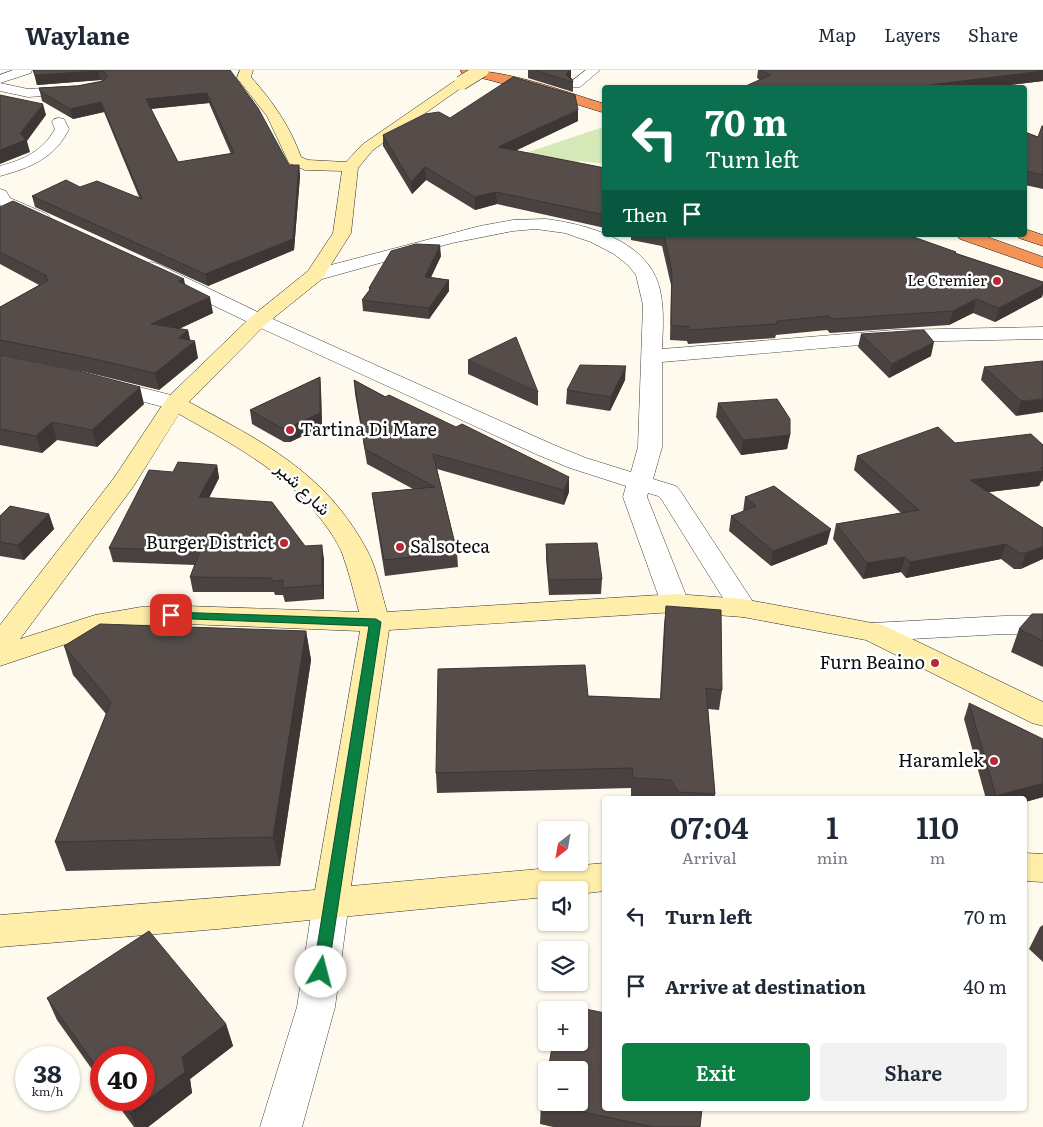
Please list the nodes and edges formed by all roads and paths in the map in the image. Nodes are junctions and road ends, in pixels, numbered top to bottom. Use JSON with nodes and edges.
{"nodes":[{"id":1,"x":26,"y":70,"type":"edge"},
{"id":2,"x":247,"y":70,"type":"edge"},
{"id":3,"x":482,"y":70,"type":"edge"},
{"id":4,"x":519,"y":70,"type":"edge"},
{"id":5,"x":594,"y":70,"type":"edge"},
{"id":6,"x":542,"y":75,"type":"edge"},
{"id":7,"x":464,"y":77,"type":"edge"},
{"id":8,"x":0,"y":79,"type":"edge"},
{"id":9,"x":558,"y":80,"type":"edge"},
{"id":10,"x":575,"y":84,"type":"junction"},
{"id":11,"x":0,"y":87,"type":"edge"},
{"id":12,"x":90,"y":88,"type":"edge"},
{"id":13,"x":590,"y":88,"type":"dead end"},
{"id":14,"x":602,"y":108,"type":"edge"},
{"id":15,"x":60,"y":122,"type":"dead end"},
{"id":16,"x":350,"y":167,"type":"junction"},
{"id":17,"x":0,"y":171,"type":"edge"},
{"id":18,"x":1,"y":204,"type":"edge"},
{"id":19,"x":61,"y":227,"type":"edge"},
{"id":20,"x":1027,"y":235,"type":"edge"},
{"id":21,"x":972,"y":237,"type":"edge"},
{"id":22,"x":1043,"y":241,"type":"edge"},
{"id":23,"x":132,"y":259,"type":"edge"},
{"id":24,"x":1043,"y":262,"type":"edge"},
{"id":25,"x":315,"y":275,"type":"junction"},
{"id":26,"x":259,"y":320,"type":"junction"},
{"id":27,"x":1043,"y":333,"type":"edge"},
{"id":28,"x":653,"y":356,"type":"junction"},
{"id":29,"x":85,"y":380,"type":"edge"},
{"id":30,"x":175,"y":403,"type":"junction"},
{"id":31,"x":641,"y":482,"type":"junction"},
{"id":32,"x":675,"y":603,"type":"junction"},
{"id":33,"x":744,"y":608,"type":"junction"},
{"id":34,"x":376,"y":622,"type":"junction"},
{"id":35,"x":1043,"y":625,"type":"edge"},
{"id":36,"x":872,"y":632,"type":"junction"},
{"id":37,"x":0,"y":645,"type":"edge"},
{"id":38,"x":0,"y":656,"type":"edge"},
{"id":39,"x":1043,"y":715,"type":"edge"},
{"id":40,"x":1027,"y":867,"type":"edge"},
{"id":41,"x":1043,"y":868,"type":"edge"},
{"id":42,"x":602,"y":877,"type":"edge"},
{"id":43,"x":331,"y":902,"type":"junction"},
{"id":44,"x":0,"y":931,"type":"edge"},
{"id":45,"x":281,"y":1127,"type":"edge"}],
"edges":[{"from":1,"to":8,"type":"street"},
{"from":2,"to":16,"type":"main road"},
{"from":3,"to":7,"type":"main road","bridge":true},
{"from":4,"to":6,"type":"highway"},
{"from":5,"to":10,"type":"street"},
{"from":7,"to":14,"type":"highway"},
{"from":7,"to":16,"type":"main road"},
{"from":9,"to":10,"type":"highway"},
{"from":10,"to":13,"type":"highway"},
{"from":11,"to":12,"type":"street"},
{"from":15,"to":17,"type":"street"},
{"from":16,"to":25,"type":"main road"},
{"from":18,"to":19,"type":"street"},
{"from":20,"to":22,"type":"highway"},
{"from":21,"to":24,"type":"highway"},
{"from":23,"to":26,"type":"street"},
{"from":25,"to":26,"type":"main road"},
{"from":25,"to":28,"type":"street"},
{"from":26,"to":30,"type":"main road"},
{"from":26,"to":31,"type":"street"},
{"from":27,"to":28,"type":"street"},
{"from":28,"to":31,"type":"street"},
{"from":29,"to":30,"type":"street"},
{"from":30,"to":34,"type":"main road","name":"شارع شير"},
{"from":30,"to":37,"type":"main road"},
{"from":31,"to":32,"type":"street"},
{"from":31,"to":33,"type":"street"},
{"from":32,"to":33,"type":"main road"},
{"from":32,"to":34,"type":"main road"},
{"from":33,"to":36,"type":"main road"},
{"from":34,"to":38,"type":"main road"},
{"from":34,"to":43,"type":"main road"},
{"from":35,"to":36,"type":"street"},
{"from":36,"to":39,"type":"main road"},
{"from":40,"to":41,"type":"main road"},
{"from":42,"to":43,"type":"main road"},
{"from":43,"to":44,"type":"main road"},
{"from":43,"to":45,"type":"street"}]}
